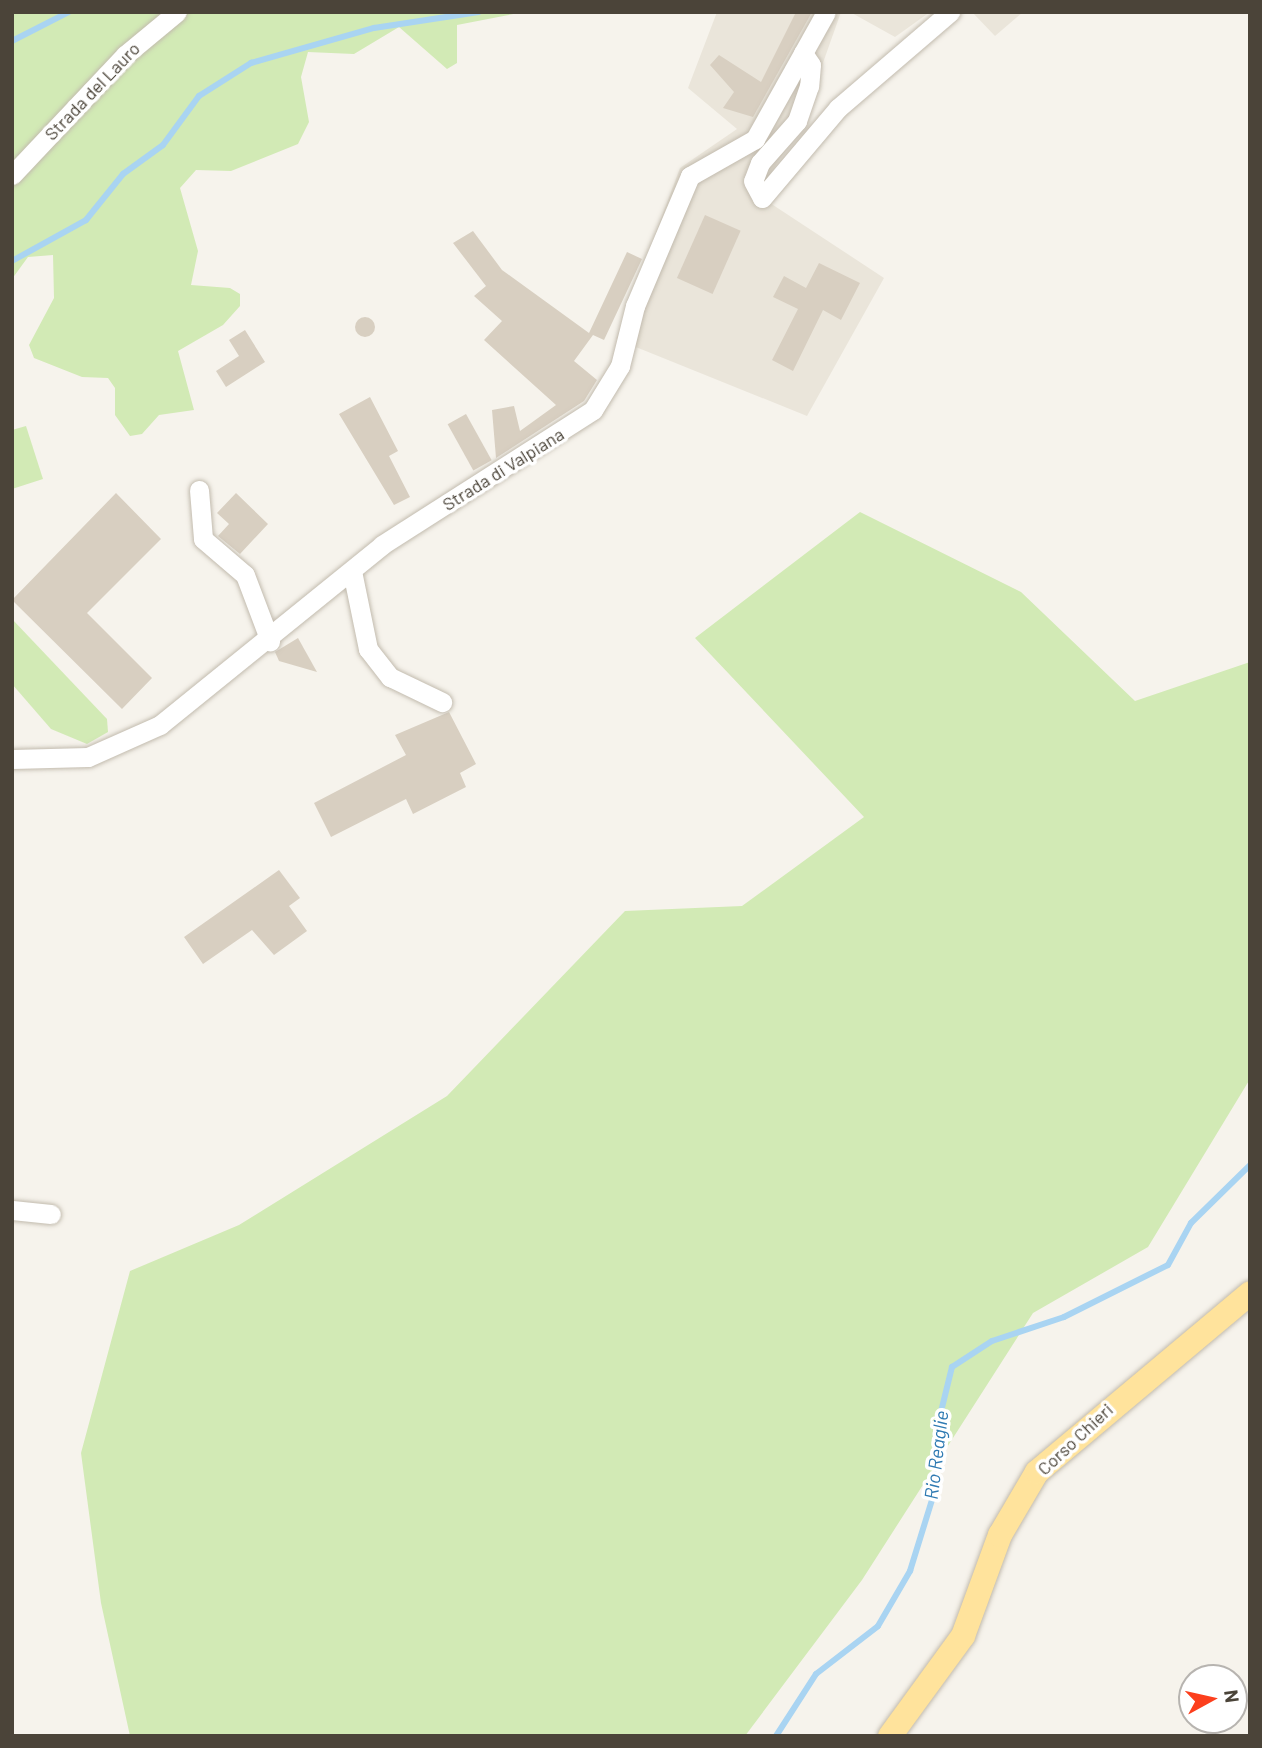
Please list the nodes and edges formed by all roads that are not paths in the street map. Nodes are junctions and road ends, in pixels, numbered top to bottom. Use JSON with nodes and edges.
{"nodes":[{"id":1,"x":177,"y":12,"type":"edge"},
{"id":2,"x":826,"y":12,"type":"edge"},
{"id":3,"x":950,"y":12,"type":"edge"},
{"id":4,"x":803,"y":53,"type":"junction"},
{"id":5,"x":12,"y":175,"type":"edge"},
{"id":6,"x":199,"y":489,"type":"dead end"},
{"id":7,"x":352,"y":570,"type":"junction"},
{"id":8,"x":270,"y":641,"type":"junction"},
{"id":9,"x":442,"y":702,"type":"dead end"},
{"id":10,"x":12,"y":759,"type":"edge"},
{"id":11,"x":12,"y":1210,"type":"edge"},
{"id":12,"x":51,"y":1214,"type":"dead end"},
{"id":13,"x":1250,"y":1293,"type":"edge"},
{"id":14,"x":890,"y":1736,"type":"edge"}],
"edges":[{"from":1,"to":5,"type":"street","name":"Strada del Lauro"},
{"from":2,"to":4,"type":"street","name":"Strada di Valpiana"},
{"from":3,"to":4,"type":"street"},
{"from":4,"to":7,"type":"street","name":"Strada di Valpiana"},
{"from":6,"to":8,"type":"street"},
{"from":7,"to":8,"type":"street","name":"Strada di Valpiana"},
{"from":7,"to":9,"type":"street"},
{"from":8,"to":10,"type":"street","name":"Strada di Valpiana"},
{"from":11,"to":12,"type":"street"},
{"from":13,"to":14,"type":"main road","name":"Corso Chieri"}]}
